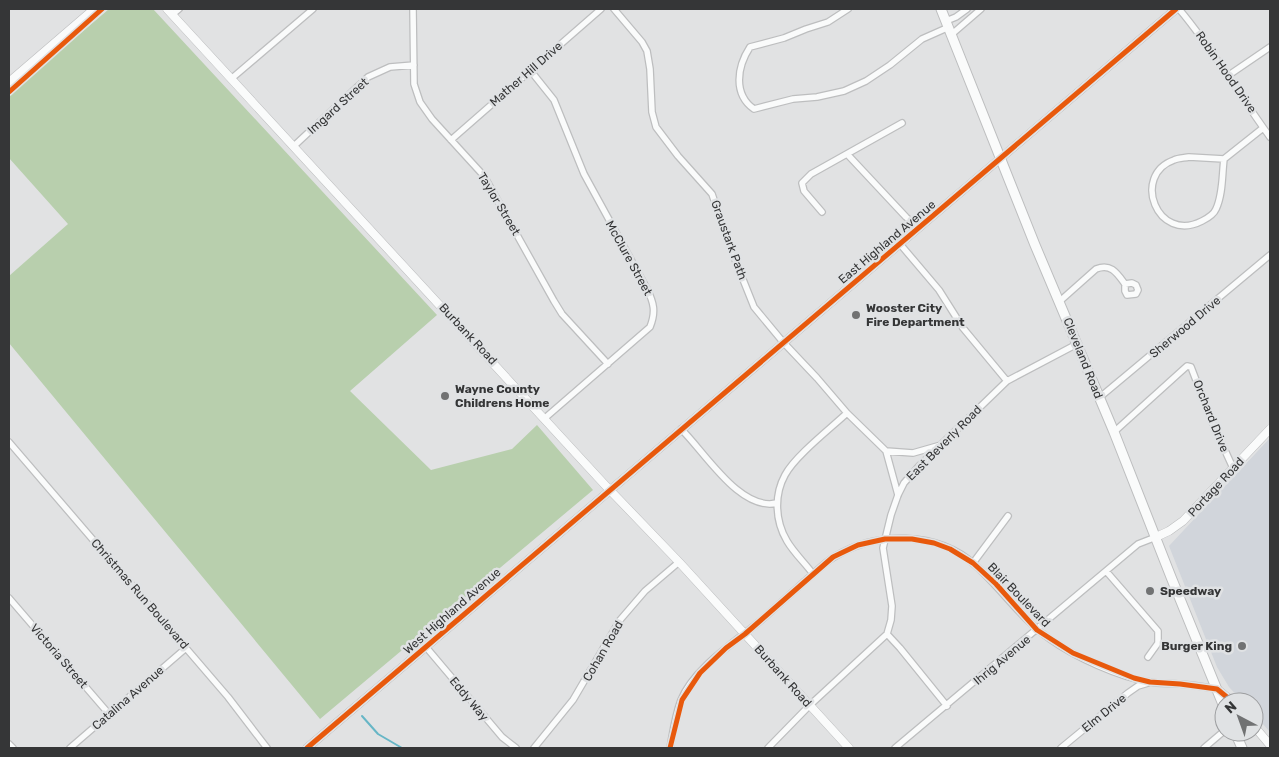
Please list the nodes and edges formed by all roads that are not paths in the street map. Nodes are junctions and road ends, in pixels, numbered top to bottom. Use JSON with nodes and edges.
{"nodes":[{"id":1,"x":94,"y":9,"type":"edge"},
{"id":2,"x":179,"y":9,"type":"edge"},
{"id":3,"x":313,"y":9,"type":"edge"},
{"id":4,"x":413,"y":9,"type":"edge"},
{"id":5,"x":601,"y":9,"type":"edge"},
{"id":6,"x":614,"y":9,"type":"edge"},
{"id":7,"x":848,"y":9,"type":"edge"},
{"id":8,"x":941,"y":9,"type":"edge"},
{"id":9,"x":967,"y":9,"type":"edge"},
{"id":10,"x":981,"y":9,"type":"edge"},
{"id":11,"x":1178,"y":9,"type":"edge"},
{"id":12,"x":170,"y":12,"type":"edge"},
{"id":13,"x":949,"y":28,"type":"junction"},
{"id":14,"x":1270,"y":47,"type":"edge"},
{"id":15,"x":414,"y":65,"type":"junction"},
{"id":16,"x":530,"y":70,"type":"junction"},
{"id":17,"x":1229,"y":75,"type":"junction"},
{"id":18,"x":231,"y":79,"type":"junction"},
{"id":19,"x":9,"y":82,"type":"edge"},
{"id":20,"x":902,"y":123,"type":"dead end"},
{"id":21,"x":1263,"y":128,"type":"junction"},
{"id":22,"x":1270,"y":137,"type":"edge"},
{"id":23,"x":451,"y":140,"type":"junction"},
{"id":24,"x":295,"y":145,"type":"junction"},
{"id":25,"x":848,"y":155,"type":"junction"},
{"id":26,"x":1000,"y":159,"type":"junction"},
{"id":27,"x":1224,"y":159,"type":"junction"},
{"id":28,"x":822,"y":212,"type":"dead end"},
{"id":29,"x":919,"y":228,"type":"junction"},
{"id":30,"x":900,"y":244,"type":"junction"},
{"id":31,"x":1270,"y":255,"type":"edge"},
{"id":32,"x":1125,"y":284,"type":"dead end"},
{"id":33,"x":1060,"y":301,"type":"junction"},
{"id":34,"x":783,"y":342,"type":"junction"},
{"id":35,"x":1076,"y":344,"type":"junction"},
{"id":36,"x":608,"y":364,"type":"junction"},
{"id":37,"x":1007,"y":381,"type":"junction"},
{"id":38,"x":1099,"y":398,"type":"junction"},
{"id":39,"x":847,"y":413,"type":"junction"},
{"id":40,"x":545,"y":418,"type":"junction"},
{"id":41,"x":681,"y":429,"type":"junction"},
{"id":42,"x":1270,"y":429,"type":"edge"},
{"id":43,"x":1114,"y":432,"type":"junction"},
{"id":44,"x":9,"y":442,"type":"edge"},
{"id":45,"x":941,"y":445,"type":"junction"},
{"id":46,"x":886,"y":451,"type":"junction"},
{"id":47,"x":1233,"y":468,"type":"junction"},
{"id":48,"x":610,"y":489,"type":"junction"},
{"id":49,"x":898,"y":495,"type":"junction"},
{"id":50,"x":776,"y":503,"type":"junction"},
{"id":51,"x":1008,"y":516,"type":"dead end"},
{"id":52,"x":1156,"y":537,"type":"junction"},
{"id":53,"x":885,"y":539,"type":"junction"},
{"id":54,"x":679,"y":562,"type":"junction"},
{"id":55,"x":973,"y":562,"type":"junction"},
{"id":56,"x":1106,"y":571,"type":"junction"},
{"id":57,"x":813,"y":574,"type":"junction"},
{"id":58,"x":9,"y":598,"type":"edge"},
{"id":59,"x":1037,"y":630,"type":"junction"},
{"id":60,"x":745,"y":634,"type":"junction"},
{"id":61,"x":886,"y":634,"type":"junction"},
{"id":62,"x":426,"y":647,"type":"junction"},
{"id":63,"x":186,"y":648,"type":"junction"},
{"id":64,"x":1148,"y":657,"type":"dead end"},
{"id":65,"x":1150,"y":682,"type":"junction"},
{"id":66,"x":1217,"y":689,"type":"junction"},
{"id":67,"x":1218,"y":692,"type":"edge"},
{"id":68,"x":1221,"y":692,"type":"edge"},
{"id":69,"x":810,"y":705,"type":"junction"},
{"id":70,"x":947,"y":706,"type":"junction"},
{"id":71,"x":109,"y":714,"type":"junction"},
{"id":72,"x":1214,"y":740,"type":"edge"},
{"id":73,"x":9,"y":744,"type":"edge"},
{"id":74,"x":13,"y":748,"type":"edge"},
{"id":75,"x":70,"y":748,"type":"edge"},
{"id":76,"x":267,"y":748,"type":"edge"},
{"id":77,"x":307,"y":748,"type":"edge"},
{"id":78,"x":516,"y":748,"type":"edge"},
{"id":79,"x":534,"y":748,"type":"edge"},
{"id":80,"x":670,"y":748,"type":"edge"},
{"id":81,"x":768,"y":748,"type":"edge"},
{"id":82,"x":849,"y":748,"type":"edge"},
{"id":83,"x":895,"y":748,"type":"edge"},
{"id":84,"x":1061,"y":748,"type":"edge"},
{"id":85,"x":1204,"y":748,"type":"edge"}],
"edges":[{"from":1,"to":19,"type":"street"},
{"from":2,"to":12,"type":"street"},
{"from":3,"to":18,"type":"street"},
{"from":4,"to":15,"type":"street","name":"Taylor Street"},
{"from":5,"to":16,"type":"street","name":"Mather Hill Drive"},
{"from":6,"to":34,"type":"street","name":"Graustark Path"},
{"from":7,"to":13,"type":"street"},
{"from":8,"to":13,"type":"main road","name":"Cleveland Road"},
{"from":9,"to":13,"type":"street"},
{"from":10,"to":13,"type":"street"},
{"from":11,"to":17,"type":"street","name":"Robin Hood Drive"},
{"from":11,"to":26,"type":"street","name":"East Highland Avenue"},
{"from":12,"to":18,"type":"street","name":"Burbank Road"},
{"from":13,"to":26,"type":"main road","name":"Cleveland Road"},
{"from":14,"to":17,"type":"street"},
{"from":15,"to":23,"type":"street","name":"Taylor Street"},
{"from":15,"to":24,"type":"street","name":"Imgard Street"},
{"from":16,"to":23,"type":"street","name":"Mather Hill Drive"},
{"from":16,"to":36,"type":"street","name":"McClure Street"},
{"from":17,"to":21,"type":"street","name":"Robin Hood Drive"},
{"from":18,"to":24,"type":"street","name":"Burbank Road"},
{"from":20,"to":25,"type":"street"},
{"from":21,"to":22,"type":"street","name":"Robin Hood Drive"},
{"from":21,"to":27,"type":"street"},
{"from":23,"to":36,"type":"street","name":"Taylor Street"},
{"from":24,"to":40,"type":"street","name":"Burbank Road"},
{"from":25,"to":28,"type":"street"},
{"from":25,"to":29,"type":"street"},
{"from":26,"to":29,"type":"street","name":"East Highland Avenue"},
{"from":26,"to":33,"type":"main road","name":"Cleveland Road"},
{"from":27,"to":27,"type":"street"},
{"from":29,"to":30,"type":"street","name":"East Highland Avenue"},
{"from":30,"to":34,"type":"street","name":"East Highland Avenue"},
{"from":30,"to":37,"type":"street"},
{"from":31,"to":38,"type":"street","name":"Sherwood Drive"},
{"from":32,"to":33,"type":"street"},
{"from":33,"to":35,"type":"main road","name":"Cleveland Road"},
{"from":34,"to":39,"type":"street","name":"Graustark Path"},
{"from":34,"to":41,"type":"street","name":"East Highland Avenue"},
{"from":35,"to":37,"type":"street","name":"East Beverly Road"},
{"from":35,"to":38,"type":"main road","name":"Cleveland Road"},
{"from":36,"to":40,"type":"street","name":"McClure Street"},
{"from":37,"to":45,"type":"street","name":"East Beverly Road"},
{"from":38,"to":43,"type":"main road","name":"Cleveland Road"},
{"from":39,"to":46,"type":"street","name":"Graustark Path"},
{"from":39,"to":50,"type":"street"},
{"from":40,"to":48,"type":"street","name":"Burbank Road"},
{"from":41,"to":48,"type":"street","name":"East Highland Avenue"},
{"from":41,"to":50,"type":"street"},
{"from":42,"to":47,"type":"street","name":"Portage Road"},
{"from":43,"to":47,"type":"street","name":"Orchard Drive"},
{"from":43,"to":52,"type":"main road","name":"Cleveland Road"},
{"from":44,"to":63,"type":"street","name":"Christmas Run Boulevard"},
{"from":45,"to":46,"type":"street"},
{"from":45,"to":49,"type":"street","name":"East Beverly Road"},
{"from":46,"to":49,"type":"street"},
{"from":47,"to":52,"type":"street","name":"Portage Road"},
{"from":48,"to":54,"type":"street","name":"Burbank Road"},
{"from":48,"to":62,"type":"street","name":"West Highland Avenue"},
{"from":49,"to":53,"type":"street","name":"East Beverly Road"},
{"from":50,"to":57,"type":"street"},
{"from":51,"to":55,"type":"street"},
{"from":52,"to":56,"type":"street","name":"Ihrig Avenue"},
{"from":52,"to":66,"type":"main road","name":"Cleveland Road"},
{"from":53,"to":55,"type":"street","name":"Blair Boulevard"},
{"from":53,"to":57,"type":"street","name":"Blair Boulevard"},
{"from":53,"to":61,"type":"street","name":"East Beverly Road"},
{"from":54,"to":60,"type":"street","name":"Burbank Road"},
{"from":54,"to":79,"type":"street","name":"Cohan Road"},
{"from":55,"to":59,"type":"street","name":"Blair Boulevard"},
{"from":56,"to":59,"type":"street","name":"Ihrig Avenue"},
{"from":56,"to":64,"type":"street"},
{"from":57,"to":60,"type":"street","name":"Blair Boulevard"},
{"from":58,"to":71,"type":"street","name":"Victoria Street"},
{"from":59,"to":65,"type":"street","name":"Blair Boulevard"},
{"from":59,"to":70,"type":"street","name":"Ihrig Avenue"},
{"from":60,"to":69,"type":"street","name":"Burbank Road"},
{"from":60,"to":80,"type":"street","name":"Blair Boulevard"},
{"from":61,"to":69,"type":"street"},
{"from":61,"to":70,"type":"street"},
{"from":62,"to":77,"type":"street","name":"West Highland Avenue"},
{"from":62,"to":78,"type":"street","name":"Eddy Way"},
{"from":63,"to":71,"type":"street","name":"Catalina Avenue"},
{"from":63,"to":76,"type":"street","name":"Christmas Run Boulevard"},
{"from":65,"to":66,"type":"street","name":"Blair Boulevard"},
{"from":65,"to":84,"type":"street","name":"Elm Drive"},
{"from":66,"to":67,"type":"main road","name":"Cleveland Road"},
{"from":66,"to":68,"type":"street"},
{"from":69,"to":81,"type":"street"},
{"from":69,"to":82,"type":"street","name":"Burbank Road"},
{"from":70,"to":83,"type":"street","name":"Ihrig Avenue"},
{"from":71,"to":75,"type":"street","name":"Catalina Avenue"},
{"from":72,"to":85,"type":"street"},
{"from":73,"to":74,"type":"street"}]}
